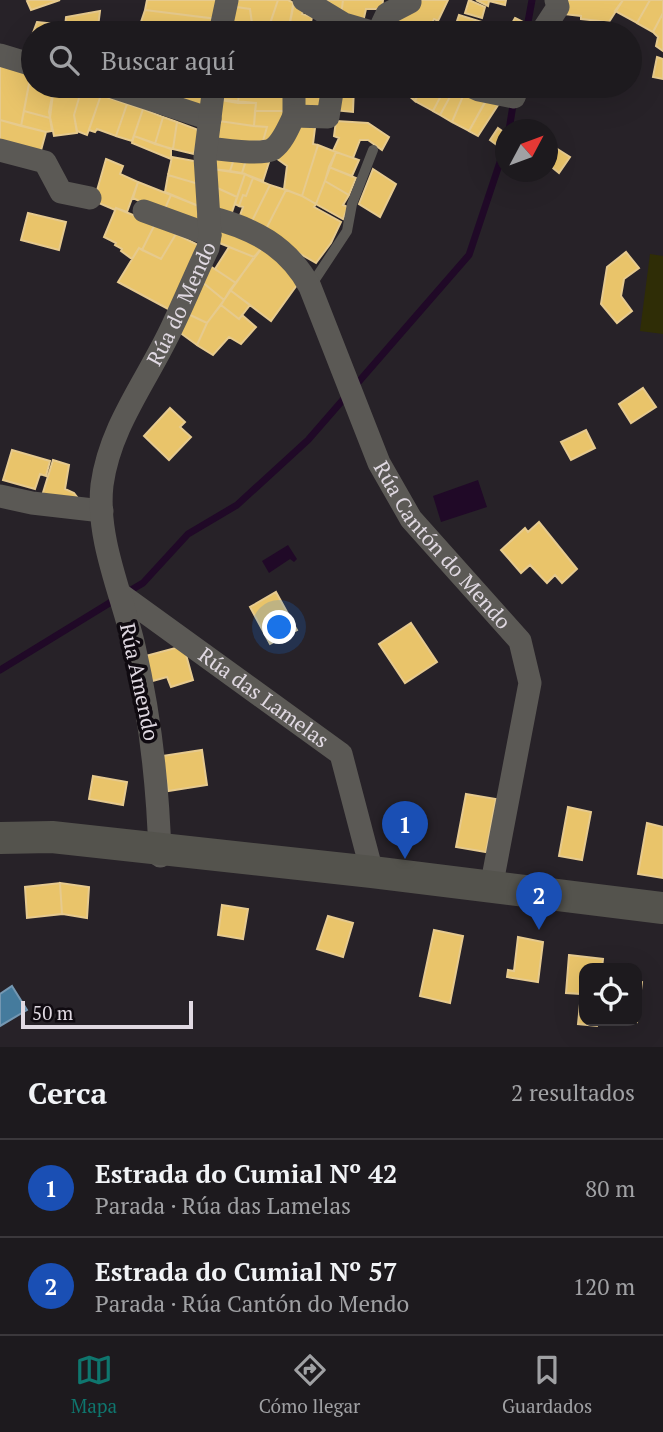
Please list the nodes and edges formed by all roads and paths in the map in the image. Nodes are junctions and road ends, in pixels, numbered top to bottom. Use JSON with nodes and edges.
{"nodes":[{"id":1,"x":227,"y":0,"type":"edge"},
{"id":2,"x":304,"y":0,"type":"edge"},
{"id":3,"x":556,"y":0,"type":"edge"},
{"id":4,"x":410,"y":2,"type":"dead end"},
{"id":5,"x":223,"y":21,"type":"edge"},
{"id":6,"x":333,"y":21,"type":"edge"},
{"id":7,"x":383,"y":21,"type":"edge"},
{"id":8,"x":549,"y":21,"type":"edge"},
{"id":9,"x":0,"y":55,"type":"edge"},
{"id":10,"x":21,"y":61,"type":"edge"},
{"id":11,"x":146,"y":98,"type":"edge"},
{"id":12,"x":213,"y":98,"type":"edge"},
{"id":13,"x":294,"y":98,"type":"edge"},
{"id":14,"x":331,"y":98,"type":"edge"},
{"id":15,"x":294,"y":116,"type":"junction"},
{"id":16,"x":210,"y":119,"type":"junction"},
{"id":17,"x":207,"y":148,"type":"junction"},
{"id":18,"x":0,"y":150,"type":"edge"},
{"id":19,"x":373,"y":150,"type":"dead end"},
{"id":20,"x":90,"y":198,"type":"dead end"},
{"id":21,"x":144,"y":211,"type":"dead end"},
{"id":22,"x":210,"y":226,"type":"junction"},
{"id":23,"x":310,"y":287,"type":"junction"},
{"id":24,"x":0,"y":496,"type":"edge"},
{"id":25,"x":102,"y":511,"type":"junction"},
{"id":26,"x":120,"y":594,"type":"junction"},
{"id":27,"x":0,"y":838,"type":"edge"},
{"id":28,"x":160,"y":853,"type":"junction"},
{"id":29,"x":0,"y":858,"type":"edge"},
{"id":30,"x":54,"y":859,"type":"junction"},
{"id":31,"x":372,"y":872,"type":"junction"},
{"id":32,"x":491,"y":888,"type":"junction"},
{"id":33,"x":340,"y":890,"type":"junction"},
{"id":34,"x":663,"y":908,"type":"edge"},
{"id":35,"x":663,"y":928,"type":"edge"}],
"edges":[{"from":1,"to":5,"type":"street"},
{"from":2,"to":6,"type":"street"},
{"from":3,"to":8,"type":"street"},
{"from":4,"to":7,"type":"street"},
{"from":9,"to":10,"type":"street"},
{"from":11,"to":16,"type":"street"},
{"from":12,"to":16,"type":"street","name":"Rúa do Mendo"},
{"from":13,"to":15,"type":"street"},
{"from":14,"to":15,"type":"street"},
{"from":15,"to":17,"type":"street"},
{"from":16,"to":17,"type":"street","name":"Rúa do Mendo"},
{"from":17,"to":22,"type":"street","name":"Rúa do Mendo"},
{"from":18,"to":20,"type":"street"},
{"from":19,"to":23,"type":"lane"},
{"from":21,"to":22,"type":"street","name":"Rúa Cantón do Mendo"},
{"from":22,"to":23,"type":"street","name":"Rúa Cantón do Mendo"},
{"from":22,"to":25,"type":"street","name":"Rúa do Mendo"},
{"from":23,"to":32,"type":"street","name":"Rúa Cantón do Mendo"},
{"from":24,"to":25,"type":"street"},
{"from":25,"to":26,"type":"street","name":"Rúa Amendo"},
{"from":26,"to":28,"type":"street","name":"Rúa Amendo"},
{"from":26,"to":31,"type":"street","name":"Rúa das Lamelas"},
{"from":27,"to":28,"type":"street"},
{"from":28,"to":30,"type":"street"},
{"from":28,"to":31,"type":"street"},
{"from":28,"to":33,"type":"street"},
{"from":29,"to":30,"type":"street"},
{"from":30,"to":33,"type":"street"},
{"from":31,"to":32,"type":"street"},
{"from":32,"to":34,"type":"street"},
{"from":33,"to":35,"type":"street"}]}
